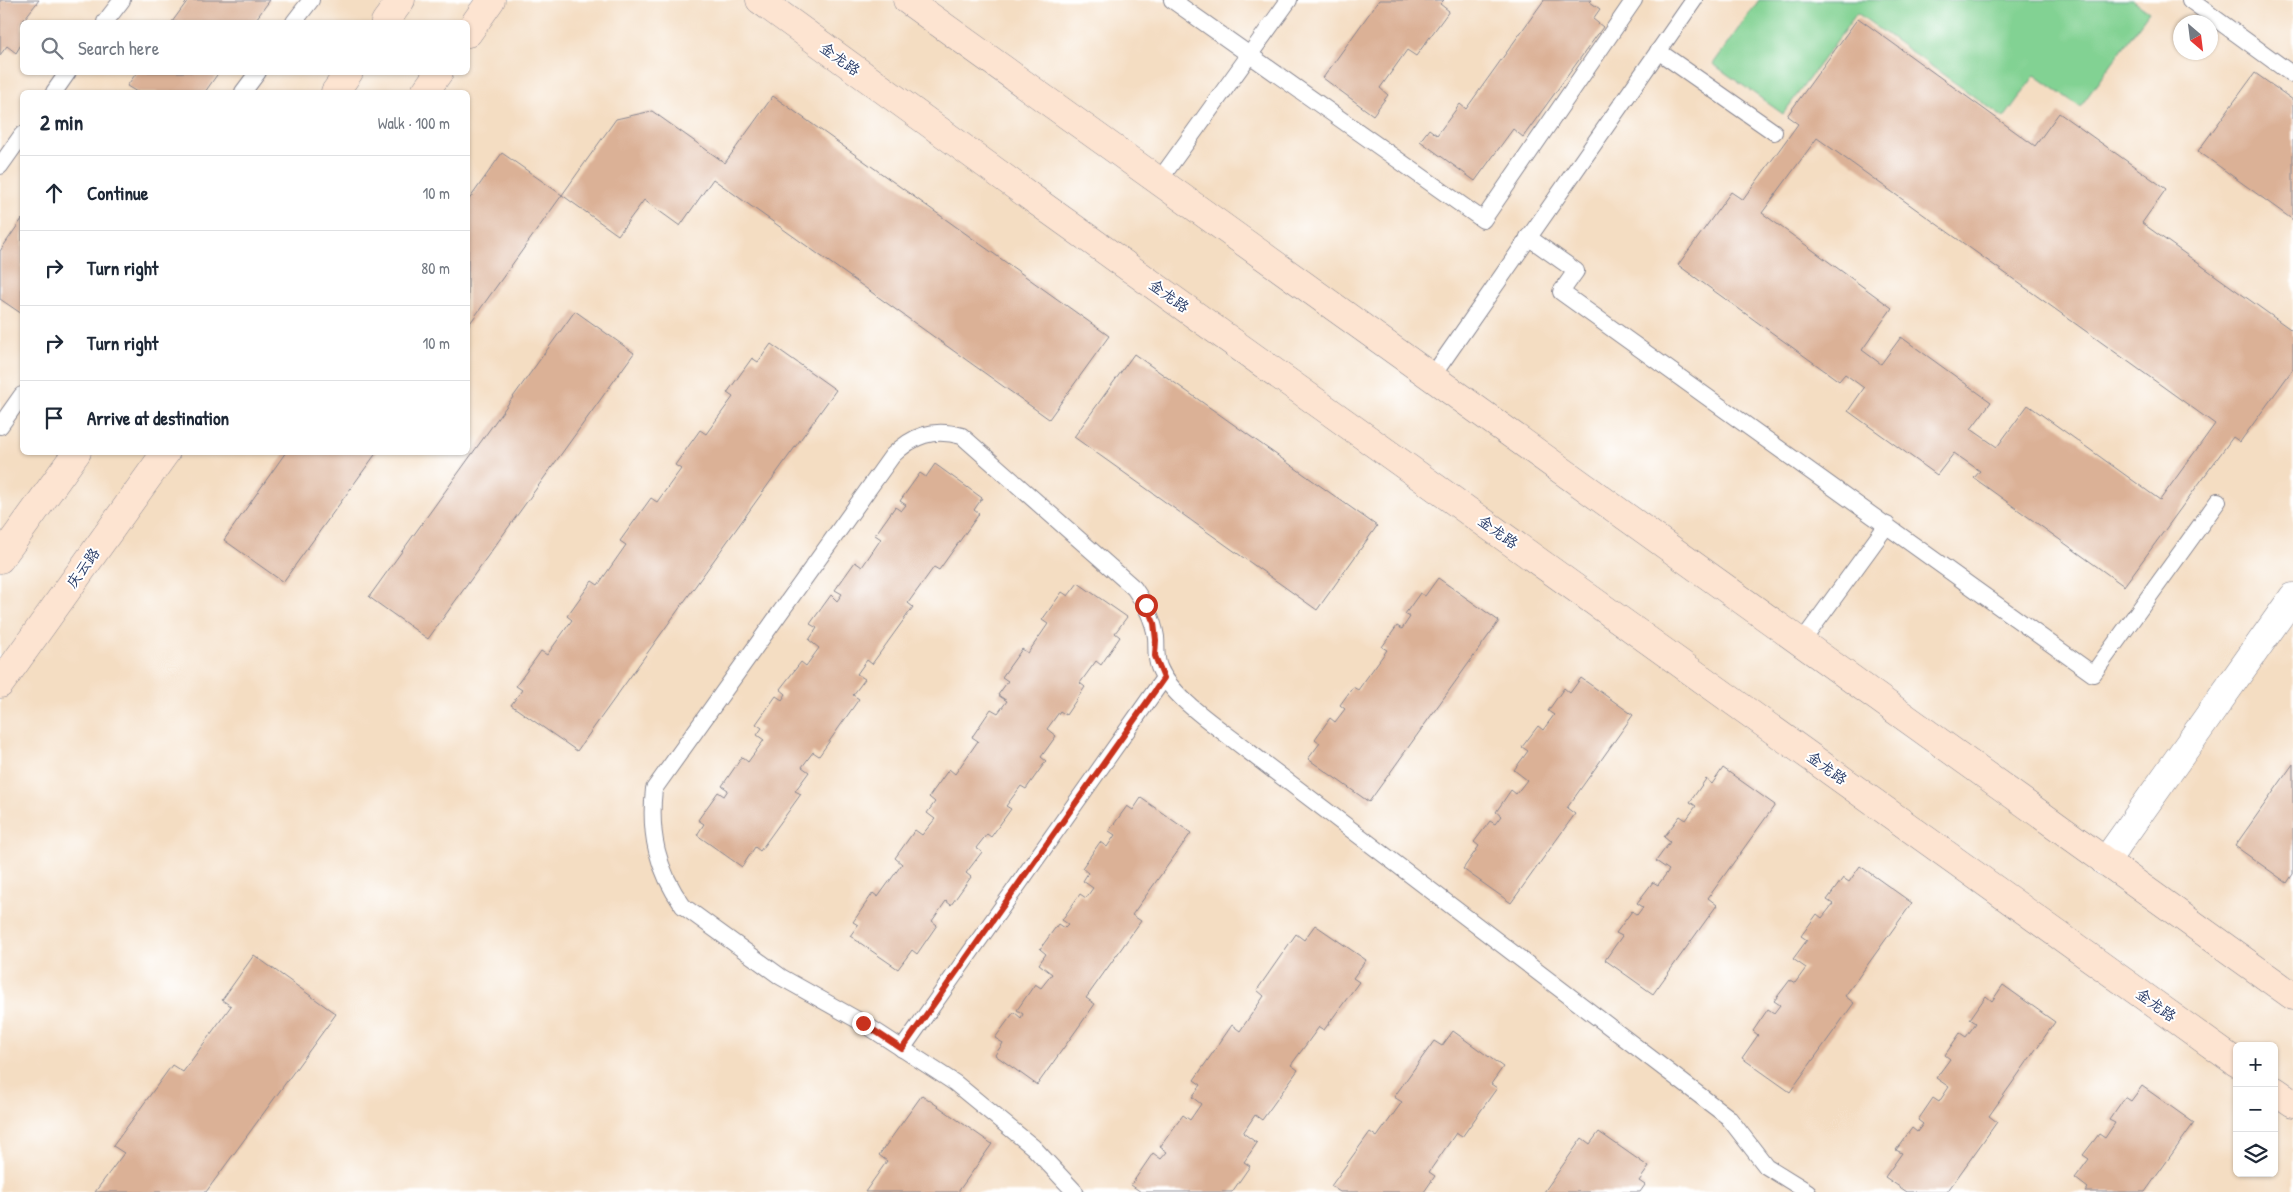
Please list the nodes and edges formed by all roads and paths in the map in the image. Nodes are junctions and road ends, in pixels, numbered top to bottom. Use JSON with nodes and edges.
{"nodes":[{"id":1,"x":122,"y":0,"type":"edge"},
{"id":2,"x":311,"y":0,"type":"edge"},
{"id":3,"x":401,"y":0,"type":"edge"},
{"id":4,"x":491,"y":0,"type":"edge"},
{"id":5,"x":760,"y":0,"type":"edge"},
{"id":6,"x":907,"y":0,"type":"edge"},
{"id":7,"x":1172,"y":0,"type":"edge"},
{"id":8,"x":1289,"y":0,"type":"edge"},
{"id":9,"x":1634,"y":0,"type":"edge"},
{"id":10,"x":1694,"y":0,"type":"edge"},
{"id":11,"x":2190,"y":0,"type":"edge"},
{"id":12,"x":107,"y":20,"type":"edge"},
{"id":13,"x":296,"y":20,"type":"edge"},
{"id":14,"x":386,"y":20,"type":"edge"},
{"id":15,"x":470,"y":30,"type":"edge"},
{"id":16,"x":1658,"y":51,"type":"junction"},
{"id":17,"x":1250,"y":55,"type":"junction"},
{"id":18,"x":66,"y":75,"type":"edge"},
{"id":19,"x":256,"y":75,"type":"edge"},
{"id":20,"x":347,"y":75,"type":"edge"},
{"id":21,"x":437,"y":75,"type":"edge"},
{"id":22,"x":2293,"y":75,"type":"edge"},
{"id":23,"x":55,"y":90,"type":"edge"},
{"id":24,"x":244,"y":90,"type":"edge"},
{"id":25,"x":336,"y":90,"type":"edge"},
{"id":26,"x":426,"y":90,"type":"edge"},
{"id":27,"x":1774,"y":132,"type":"dead end"},
{"id":28,"x":20,"y":138,"type":"edge"},
{"id":29,"x":0,"y":166,"type":"edge"},
{"id":30,"x":1158,"y":182,"type":"junction"},
{"id":31,"x":1528,"y":237,"type":"junction"},
{"id":32,"x":1431,"y":378,"type":"junction"},
{"id":33,"x":20,"y":398,"type":"edge"},
{"id":34,"x":0,"y":426,"type":"edge"},
{"id":35,"x":75,"y":455,"type":"edge"},
{"id":36,"x":164,"y":455,"type":"edge"},
{"id":37,"x":2218,"y":501,"type":"dead end"},
{"id":38,"x":1886,"y":525,"type":"junction"},
{"id":39,"x":0,"y":559,"type":"edge"},
{"id":40,"x":2293,"y":597,"type":"edge"},
{"id":41,"x":1801,"y":643,"type":"junction"},
{"id":42,"x":1164,"y":678,"type":"junction"},
{"id":43,"x":0,"y":684,"type":"edge"},
{"id":44,"x":2105,"y":862,"type":"junction"},
{"id":45,"x":2293,"y":996,"type":"edge"},
{"id":46,"x":902,"y":1049,"type":"junction"},
{"id":47,"x":2233,"y":1060,"type":"edge"},
{"id":48,"x":2278,"y":1093,"type":"edge"},
{"id":49,"x":2293,"y":1103,"type":"edge"},
{"id":50,"x":1075,"y":1192,"type":"edge"},
{"id":51,"x":1808,"y":1192,"type":"edge"}],
"edges":[{"from":1,"to":12,"type":"lane"},
{"from":2,"to":13,"type":"lane"},
{"from":3,"to":14,"type":"main road"},
{"from":4,"to":15,"type":"main road"},
{"from":5,"to":47,"type":"main road","name":"金龙路"},
{"from":6,"to":30,"type":"main road"},
{"from":7,"to":17,"type":"lane"},
{"from":8,"to":17,"type":"lane"},
{"from":9,"to":17,"type":"lane"},
{"from":10,"to":16,"type":"lane"},
{"from":11,"to":22,"type":"lane"},
{"from":16,"to":27,"type":"lane"},
{"from":16,"to":31,"type":"lane"},
{"from":17,"to":30,"type":"lane"},
{"from":18,"to":23,"type":"lane"},
{"from":19,"to":24,"type":"lane"},
{"from":20,"to":25,"type":"main road"},
{"from":21,"to":26,"type":"main road"},
{"from":28,"to":29,"type":"lane"},
{"from":30,"to":32,"type":"main road"},
{"from":31,"to":32,"type":"lane"},
{"from":31,"to":38,"type":"lane"},
{"from":32,"to":41,"type":"main road"},
{"from":33,"to":34,"type":"lane"},
{"from":35,"to":39,"type":"main road"},
{"from":36,"to":43,"type":"main road","name":"庆云路"},
{"from":37,"to":38,"type":"lane"},
{"from":38,"to":41,"type":"lane"},
{"from":40,"to":44,"type":"street"},
{"from":41,"to":44,"type":"main road"},
{"from":42,"to":46,"type":"lane"},
{"from":42,"to":46,"type":"lane"},
{"from":42,"to":51,"type":"lane"},
{"from":44,"to":45,"type":"main road"},
{"from":46,"to":50,"type":"lane"},
{"from":48,"to":49,"type":"main road"}]}
